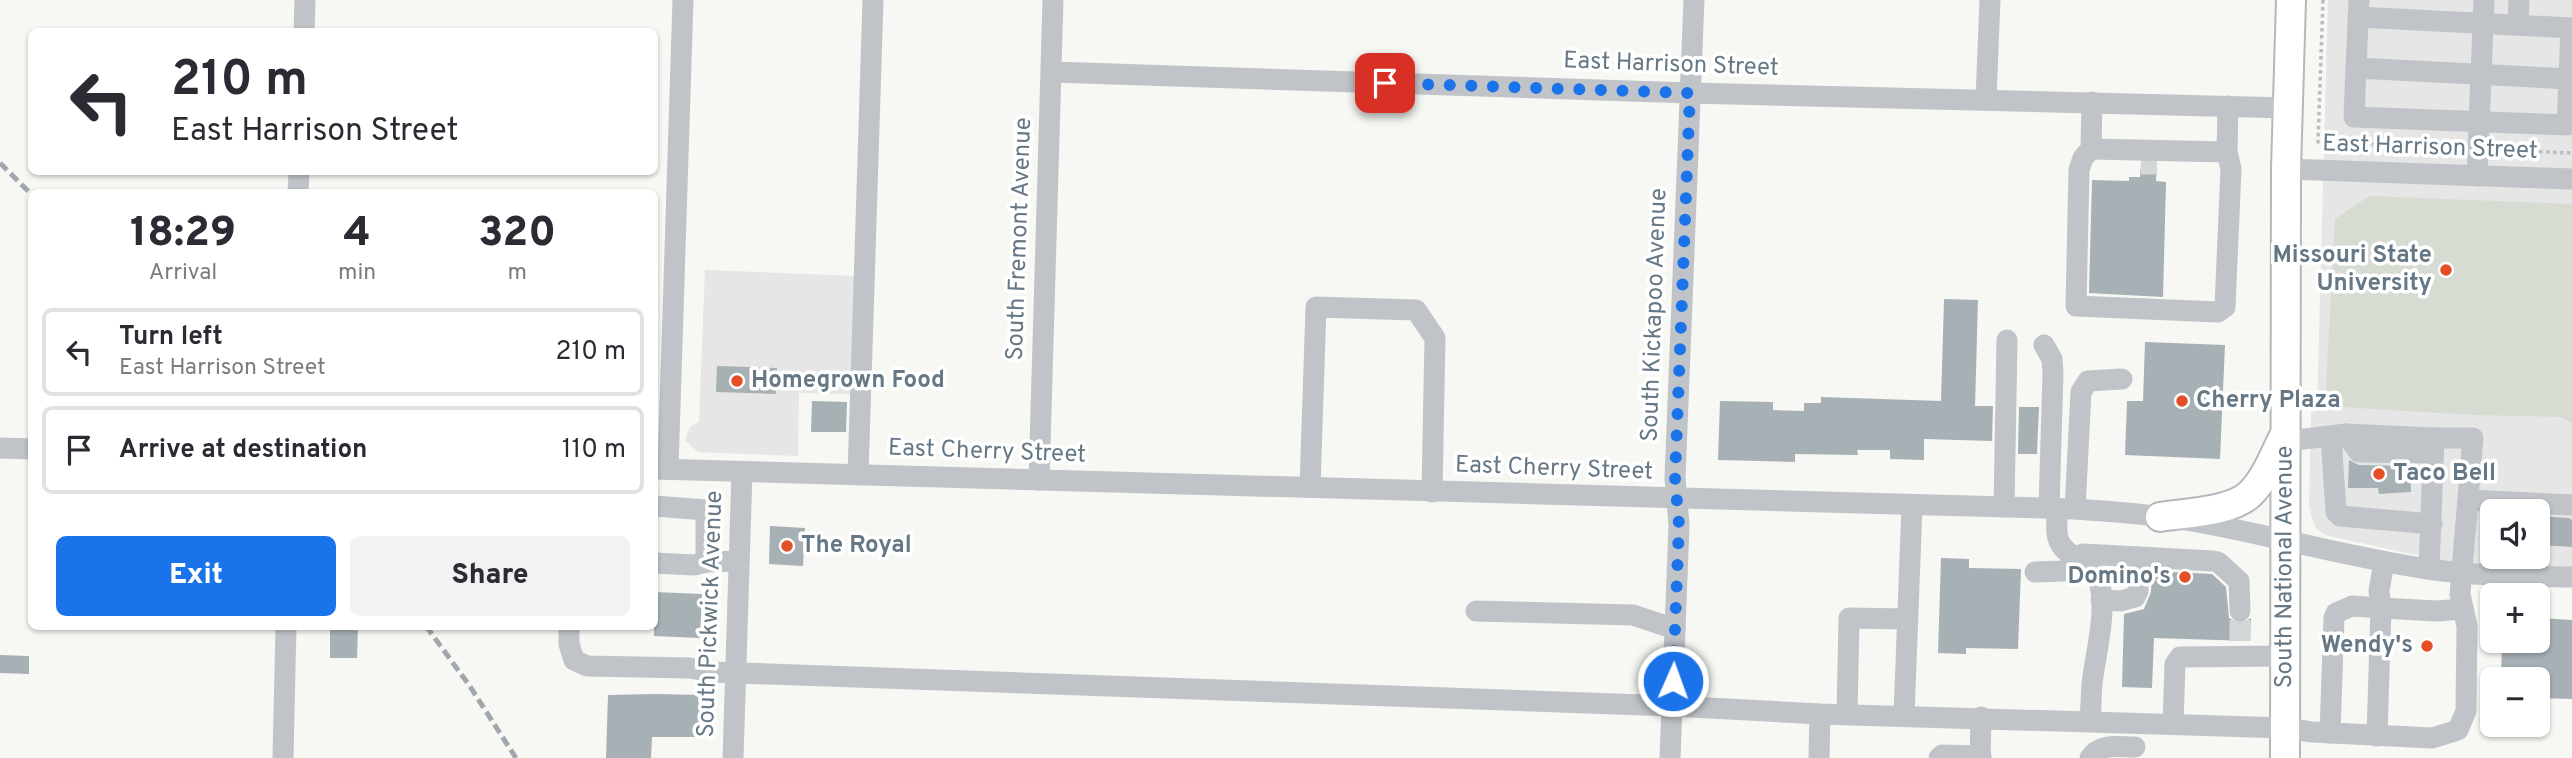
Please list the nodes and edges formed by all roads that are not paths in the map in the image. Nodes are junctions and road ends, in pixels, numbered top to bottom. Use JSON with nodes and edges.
{"nodes":[{"id":1,"x":305,"y":0,"type":"edge"},
{"id":2,"x":683,"y":0,"type":"edge"},
{"id":3,"x":873,"y":0,"type":"edge"},
{"id":4,"x":1053,"y":0,"type":"edge"},
{"id":5,"x":1694,"y":0,"type":"edge"},
{"id":6,"x":1990,"y":0,"type":"edge"},
{"id":7,"x":2291,"y":0,"type":"edge"},
{"id":8,"x":2484,"y":0,"type":"edge"},
{"id":9,"x":2519,"y":0,"type":"edge"},
{"id":10,"x":2358,"y":8,"type":"edge"},
{"id":11,"x":2483,"y":23,"type":"junction"},
{"id":12,"x":2518,"y":24,"type":"junction"},
{"id":13,"x":304,"y":28,"type":"edge"},
{"id":14,"x":2571,"y":28,"type":"edge"},
{"id":15,"x":2356,"y":68,"type":"junction"},
{"id":16,"x":1052,"y":72,"type":"junction"},
{"id":17,"x":2482,"y":75,"type":"junction"},
{"id":18,"x":2569,"y":79,"type":"junction"},
{"id":19,"x":1690,"y":93,"type":"junction"},
{"id":20,"x":1986,"y":99,"type":"junction"},
{"id":21,"x":2092,"y":102,"type":"junction"},
{"id":22,"x":2228,"y":106,"type":"junction"},
{"id":23,"x":2288,"y":108,"type":"junction"},
{"id":24,"x":2480,"y":121,"type":"junction"},
{"id":25,"x":2091,"y":149,"type":"junction"},
{"id":26,"x":2117,"y":149,"type":"junction"},
{"id":27,"x":2195,"y":151,"type":"junction"},
{"id":28,"x":2227,"y":152,"type":"junction"},
{"id":29,"x":2286,"y":169,"type":"junction"},
{"id":30,"x":2477,"y":176,"type":"junction"},
{"id":31,"x":2572,"y":179,"type":"edge"},
{"id":32,"x":2007,"y":340,"type":"dead end"},
{"id":33,"x":2044,"y":345,"type":"dead end"},
{"id":34,"x":2122,"y":379,"type":"dead end"},
{"id":35,"x":2286,"y":435,"type":"junction"},
{"id":36,"x":2338,"y":435,"type":"junction"},
{"id":37,"x":2433,"y":446,"type":"junction"},
{"id":38,"x":0,"y":448,"type":"edge"},
{"id":39,"x":28,"y":449,"type":"edge"},
{"id":40,"x":661,"y":469,"type":"edge"},
{"id":41,"x":742,"y":472,"type":"junction"},
{"id":42,"x":858,"y":475,"type":"junction"},
{"id":43,"x":1039,"y":480,"type":"junction"},
{"id":44,"x":1310,"y":487,"type":"junction"},
{"id":45,"x":1432,"y":492,"type":"junction"},
{"id":46,"x":1677,"y":499,"type":"junction"},
{"id":47,"x":2469,"y":500,"type":"junction"},
{"id":48,"x":2572,"y":505,"type":"edge"},
{"id":49,"x":658,"y":506,"type":"edge"},
{"id":50,"x":1912,"y":506,"type":"junction"},
{"id":51,"x":2004,"y":507,"type":"junction"},
{"id":52,"x":2061,"y":509,"type":"junction"},
{"id":53,"x":2160,"y":517,"type":"junction"},
{"id":54,"x":2432,"y":524,"type":"junction"},
{"id":55,"x":2287,"y":541,"type":"junction"},
{"id":56,"x":2077,"y":557,"type":"junction"},
{"id":57,"x":2139,"y":557,"type":"junction"},
{"id":58,"x":739,"y":561,"type":"junction"},
{"id":59,"x":706,"y":562,"type":"junction"},
{"id":60,"x":2384,"y":562,"type":"junction"},
{"id":61,"x":658,"y":563,"type":"edge"},
{"id":62,"x":2429,"y":569,"type":"junction"},
{"id":63,"x":2035,"y":572,"type":"dead end"},
{"id":64,"x":2463,"y":572,"type":"junction"},
{"id":65,"x":2572,"y":577,"type":"edge"},
{"id":66,"x":2101,"y":600,"type":"junction"},
{"id":67,"x":2381,"y":608,"type":"junction"},
{"id":68,"x":2463,"y":609,"type":"junction"},
{"id":69,"x":1476,"y":611,"type":"dead end"},
{"id":70,"x":2240,"y":611,"type":"tunnel mouth"},
{"id":71,"x":1907,"y":619,"type":"junction"},
{"id":72,"x":1675,"y":629,"type":"junction"},
{"id":73,"x":286,"y":630,"type":"edge"},
{"id":74,"x":569,"y":630,"type":"edge"},
{"id":75,"x":2286,"y":656,"type":"junction"},
{"id":76,"x":736,"y":673,"type":"junction"},
{"id":77,"x":1672,"y":706,"type":"junction"},
{"id":78,"x":1820,"y":714,"type":"junction"},
{"id":79,"x":1847,"y":715,"type":"junction"},
{"id":80,"x":1904,"y":716,"type":"junction"},
{"id":81,"x":1982,"y":718,"type":"junction"},
{"id":82,"x":2090,"y":721,"type":"junction"},
{"id":83,"x":2136,"y":723,"type":"junction"},
{"id":84,"x":2173,"y":724,"type":"junction"},
{"id":85,"x":2286,"y":729,"type":"junction"},
{"id":86,"x":2330,"y":733,"type":"junction"},
{"id":87,"x":2376,"y":736,"type":"junction"},
{"id":88,"x":2135,"y":752,"type":"edge"},
{"id":89,"x":1980,"y":757,"type":"edge"},
{"id":90,"x":284,"y":758,"type":"edge"},
{"id":91,"x":733,"y":758,"type":"edge"},
{"id":92,"x":1670,"y":758,"type":"edge"},
{"id":93,"x":1819,"y":758,"type":"edge"},
{"id":94,"x":1939,"y":758,"type":"edge"},
{"id":95,"x":2090,"y":758,"type":"edge"},
{"id":96,"x":2285,"y":758,"type":"edge"}],
"edges":[{"from":1,"to":13,"type":"street"},
{"from":2,"to":40,"type":"street"},
{"from":3,"to":42,"type":"street"},
{"from":4,"to":16,"type":"street","name":"South Fremont Avenue"},
{"from":5,"to":19,"type":"street","name":"South Kickapoo Avenue"},
{"from":6,"to":20,"type":"street"},
{"from":7,"to":23,"type":"main road","name":"South National Avenue"},
{"from":8,"to":11,"type":"street"},
{"from":9,"to":12,"type":"street"},
{"from":10,"to":11,"type":"street"},
{"from":10,"to":15,"type":"street"},
{"from":11,"to":12,"type":"street"},
{"from":11,"to":17,"type":"street"},
{"from":12,"to":14,"type":"street"},
{"from":14,"to":18,"type":"street"},
{"from":15,"to":17,"type":"street"},
{"from":15,"to":24,"type":"street"},
{"from":16,"to":19,"type":"street","name":"East Harrison Street"},
{"from":16,"to":43,"type":"street","name":"South Fremont Avenue"},
{"from":17,"to":18,"type":"street"},
{"from":17,"to":24,"type":"street"},
{"from":18,"to":24,"type":"street"},
{"from":19,"to":20,"type":"street","name":"East Harrison Street"},
{"from":19,"to":46,"type":"street","name":"South Kickapoo Avenue"},
{"from":20,"to":21,"type":"street","name":"East Harrison Street"},
{"from":21,"to":22,"type":"street","name":"East Harrison Street"},
{"from":21,"to":25,"type":"street"},
{"from":22,"to":23,"type":"street","name":"East Harrison Street"},
{"from":22,"to":28,"type":"street"},
{"from":23,"to":29,"type":"main road","name":"South National Avenue"},
{"from":24,"to":30,"type":"street"},
{"from":25,"to":26,"type":"street"},
{"from":25,"to":28,"type":"street"},
{"from":26,"to":27,"type":"street"},
{"from":26,"to":27,"type":"street"},
{"from":27,"to":28,"type":"street"},
{"from":29,"to":30,"type":"street","name":"East Harrison Street"},
{"from":29,"to":35,"type":"main road","name":"South National Avenue"},
{"from":30,"to":31,"type":"street","name":"East Harrison Street"},
{"from":32,"to":51,"type":"street"},
{"from":33,"to":52,"type":"street"},
{"from":34,"to":52,"type":"street"},
{"from":35,"to":36,"type":"street"},
{"from":35,"to":53,"type":"main road"},
{"from":35,"to":55,"type":"main road","name":"South National Avenue"},
{"from":36,"to":37,"type":"street"},
{"from":36,"to":54,"type":"street"},
{"from":37,"to":47,"type":"street"},
{"from":37,"to":54,"type":"street"},
{"from":38,"to":39,"type":"street"},
{"from":40,"to":41,"type":"street","name":"East Cherry Street"},
{"from":41,"to":42,"type":"street","name":"East Cherry Street"},
{"from":41,"to":58,"type":"street","name":"South Pickwick Avenue"},
{"from":42,"to":43,"type":"street","name":"East Cherry Street"},
{"from":43,"to":44,"type":"street","name":"East Cherry Street"},
{"from":44,"to":45,"type":"street","name":"East Cherry Street"},
{"from":44,"to":45,"type":"street"},
{"from":45,"to":46,"type":"street","name":"East Cherry Street"},
{"from":46,"to":50,"type":"street","name":"East Cherry Street"},
{"from":46,"to":72,"type":"street","name":"South Kickapoo Avenue"},
{"from":47,"to":48,"type":"street"},
{"from":47,"to":64,"type":"street"},
{"from":49,"to":59,"type":"street"},
{"from":50,"to":51,"type":"street","name":"East Cherry Street"},
{"from":50,"to":71,"type":"street"},
{"from":51,"to":52,"type":"street","name":"East Cherry Street"},
{"from":52,"to":53,"type":"street","name":"East Cherry Street"},
{"from":52,"to":56,"type":"street"},
{"from":53,"to":55,"type":"street","name":"East Cherry Street"},
{"from":54,"to":62,"type":"street"},
{"from":55,"to":60,"type":"street","name":"East Cherry Street"},
{"from":55,"to":75,"type":"main road","name":"South National Avenue"},
{"from":56,"to":57,"type":"street"},
{"from":56,"to":63,"type":"street"},
{"from":56,"to":66,"type":"street"},
{"from":57,"to":66,"type":"street"},
{"from":57,"to":70,"type":"street"},
{"from":58,"to":59,"type":"street"},
{"from":58,"to":76,"type":"street","name":"South Pickwick Avenue"},
{"from":59,"to":61,"type":"street"},
{"from":60,"to":62,"type":"street","name":"East Cherry Street"},
{"from":60,"to":67,"type":"street"},
{"from":62,"to":64,"type":"street","name":"East Cherry Street"},
{"from":64,"to":65,"type":"street","name":"East Cherry Street"},
{"from":64,"to":68,"type":"street"},
{"from":66,"to":82,"type":"street"},
{"from":67,"to":68,"type":"street"},
{"from":67,"to":86,"type":"street"},
{"from":67,"to":87,"type":"street"},
{"from":68,"to":87,"type":"street"},
{"from":69,"to":72,"type":"street"},
{"from":71,"to":79,"type":"street"},
{"from":71,"to":80,"type":"street"},
{"from":72,"to":77,"type":"street","name":"South Kickapoo Avenue"},
{"from":73,"to":90,"type":"street"},
{"from":74,"to":76,"type":"street"},
{"from":75,"to":84,"type":"street"},
{"from":75,"to":85,"type":"main road","name":"South National Avenue"},
{"from":76,"to":77,"type":"street"},
{"from":76,"to":91,"type":"street","name":"South Pickwick Avenue"},
{"from":77,"to":78,"type":"street"},
{"from":77,"to":92,"type":"street","name":"South Kickapoo Avenue"},
{"from":78,"to":79,"type":"street"},
{"from":78,"to":93,"type":"street"},
{"from":79,"to":80,"type":"street"},
{"from":80,"to":81,"type":"street"},
{"from":81,"to":82,"type":"street"},
{"from":81,"to":89,"type":"street"},
{"from":82,"to":83,"type":"street"},
{"from":83,"to":84,"type":"street"},
{"from":83,"to":88,"type":"street"},
{"from":84,"to":85,"type":"street"},
{"from":85,"to":86,"type":"street"},
{"from":85,"to":96,"type":"main road","name":"South National Avenue"},
{"from":86,"to":87,"type":"street"},
{"from":88,"to":95,"type":"street"},
{"from":89,"to":94,"type":"street"}]}
